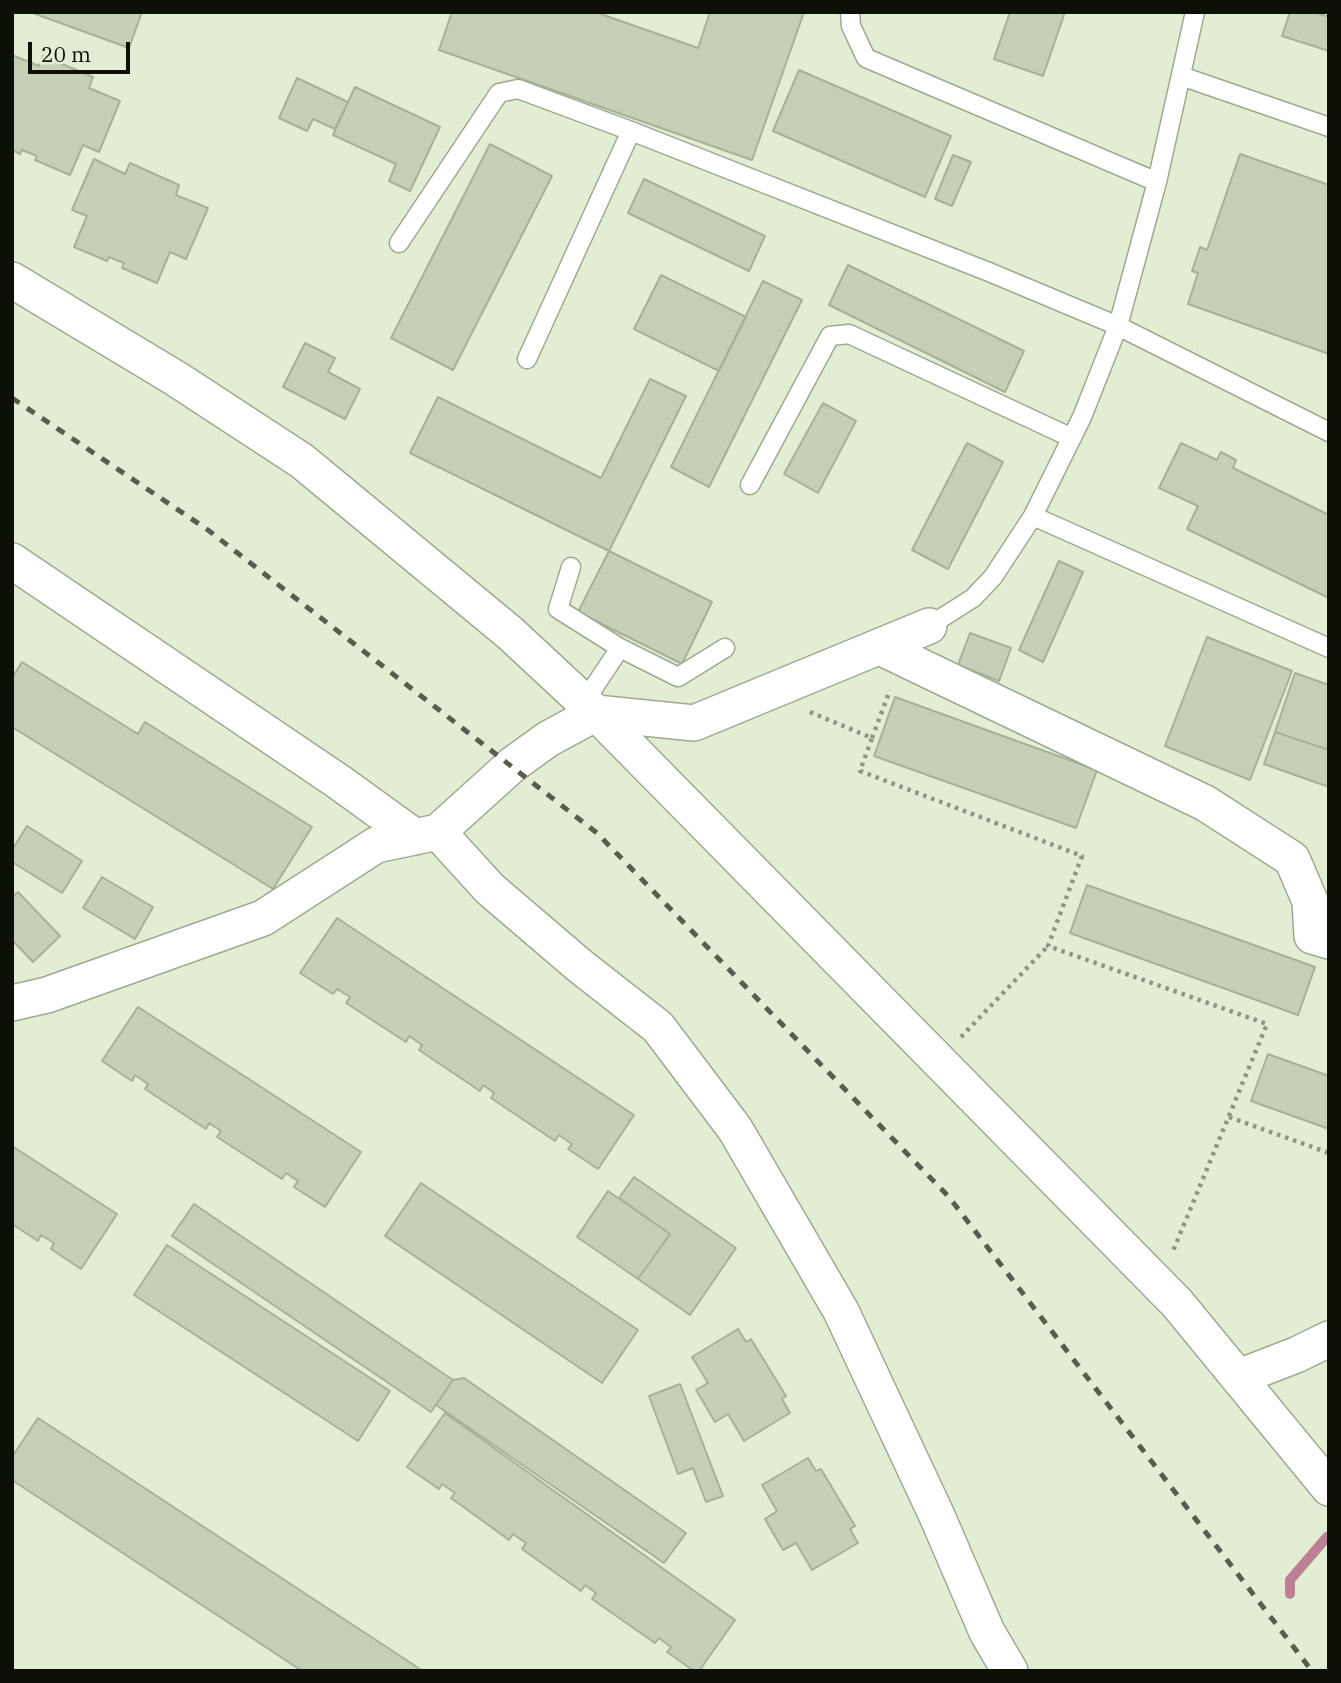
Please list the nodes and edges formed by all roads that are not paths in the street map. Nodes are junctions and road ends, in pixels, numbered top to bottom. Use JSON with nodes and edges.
{"nodes":[{"id":1,"x":850,"y":12,"type":"edge"},
{"id":2,"x":1195,"y":12,"type":"edge"},
{"id":3,"x":1181,"y":76,"type":"junction"},
{"id":4,"x":1329,"y":127,"type":"edge"},
{"id":5,"x":631,"y":131,"type":"junction"},
{"id":6,"x":1157,"y":182,"type":"junction"},
{"id":7,"x":399,"y":243,"type":"dead end"},
{"id":8,"x":12,"y":280,"type":"edge"},
{"id":9,"x":1118,"y":326,"type":"junction"},
{"id":10,"x":527,"y":359,"type":"dead end"},
{"id":11,"x":1329,"y":432,"type":"edge"},
{"id":12,"x":1072,"y":438,"type":"junction"},
{"id":13,"x":750,"y":485,"type":"dead end"},
{"id":14,"x":1033,"y":516,"type":"junction"},
{"id":15,"x":12,"y":561,"type":"edge"},
{"id":16,"x":571,"y":567,"type":"dead end"},
{"id":17,"x":929,"y":626,"type":"joint"},
{"id":18,"x":620,"y":648,"type":"junction"},
{"id":19,"x":725,"y":648,"type":"dead end"},
{"id":20,"x":1329,"y":648,"type":"edge"},
{"id":21,"x":892,"y":653,"type":"junction"},
{"id":22,"x":590,"y":708,"type":"junction"},
{"id":23,"x":426,"y":835,"type":"junction"},
{"id":24,"x":1329,"y":941,"type":"edge"},
{"id":25,"x":12,"y":1003,"type":"edge"},
{"id":26,"x":1329,"y":1339,"type":"edge"},
{"id":27,"x":1239,"y":1377,"type":"junction"},
{"id":28,"x":1329,"y":1488,"type":"edge"},
{"id":29,"x":1010,"y":1671,"type":"edge"}],
"edges":[{"from":1,"to":6,"type":"lane"},
{"from":2,"to":3,"type":"lane"},
{"from":3,"to":4,"type":"lane"},
{"from":3,"to":6,"type":"lane"},
{"from":5,"to":7,"type":"lane"},
{"from":5,"to":9,"type":"lane"},
{"from":5,"to":10,"type":"lane"},
{"from":6,"to":9,"type":"lane"},
{"from":8,"to":22,"type":"street"},
{"from":9,"to":11,"type":"lane"},
{"from":9,"to":12,"type":"lane"},
{"from":12,"to":13,"type":"lane"},
{"from":12,"to":14,"type":"lane"},
{"from":14,"to":17,"type":"lane"},
{"from":14,"to":20,"type":"lane"},
{"from":15,"to":23,"type":"street"},
{"from":16,"to":18,"type":"lane"},
{"from":17,"to":21,"type":"street"},
{"from":18,"to":19,"type":"lane"},
{"from":18,"to":22,"type":"lane"},
{"from":21,"to":22,"type":"street"},
{"from":21,"to":24,"type":"street"},
{"from":22,"to":23,"type":"street"},
{"from":22,"to":27,"type":"street"},
{"from":23,"to":25,"type":"street"},
{"from":23,"to":29,"type":"street"},
{"from":26,"to":27,"type":"street"},
{"from":27,"to":28,"type":"street"}]}
